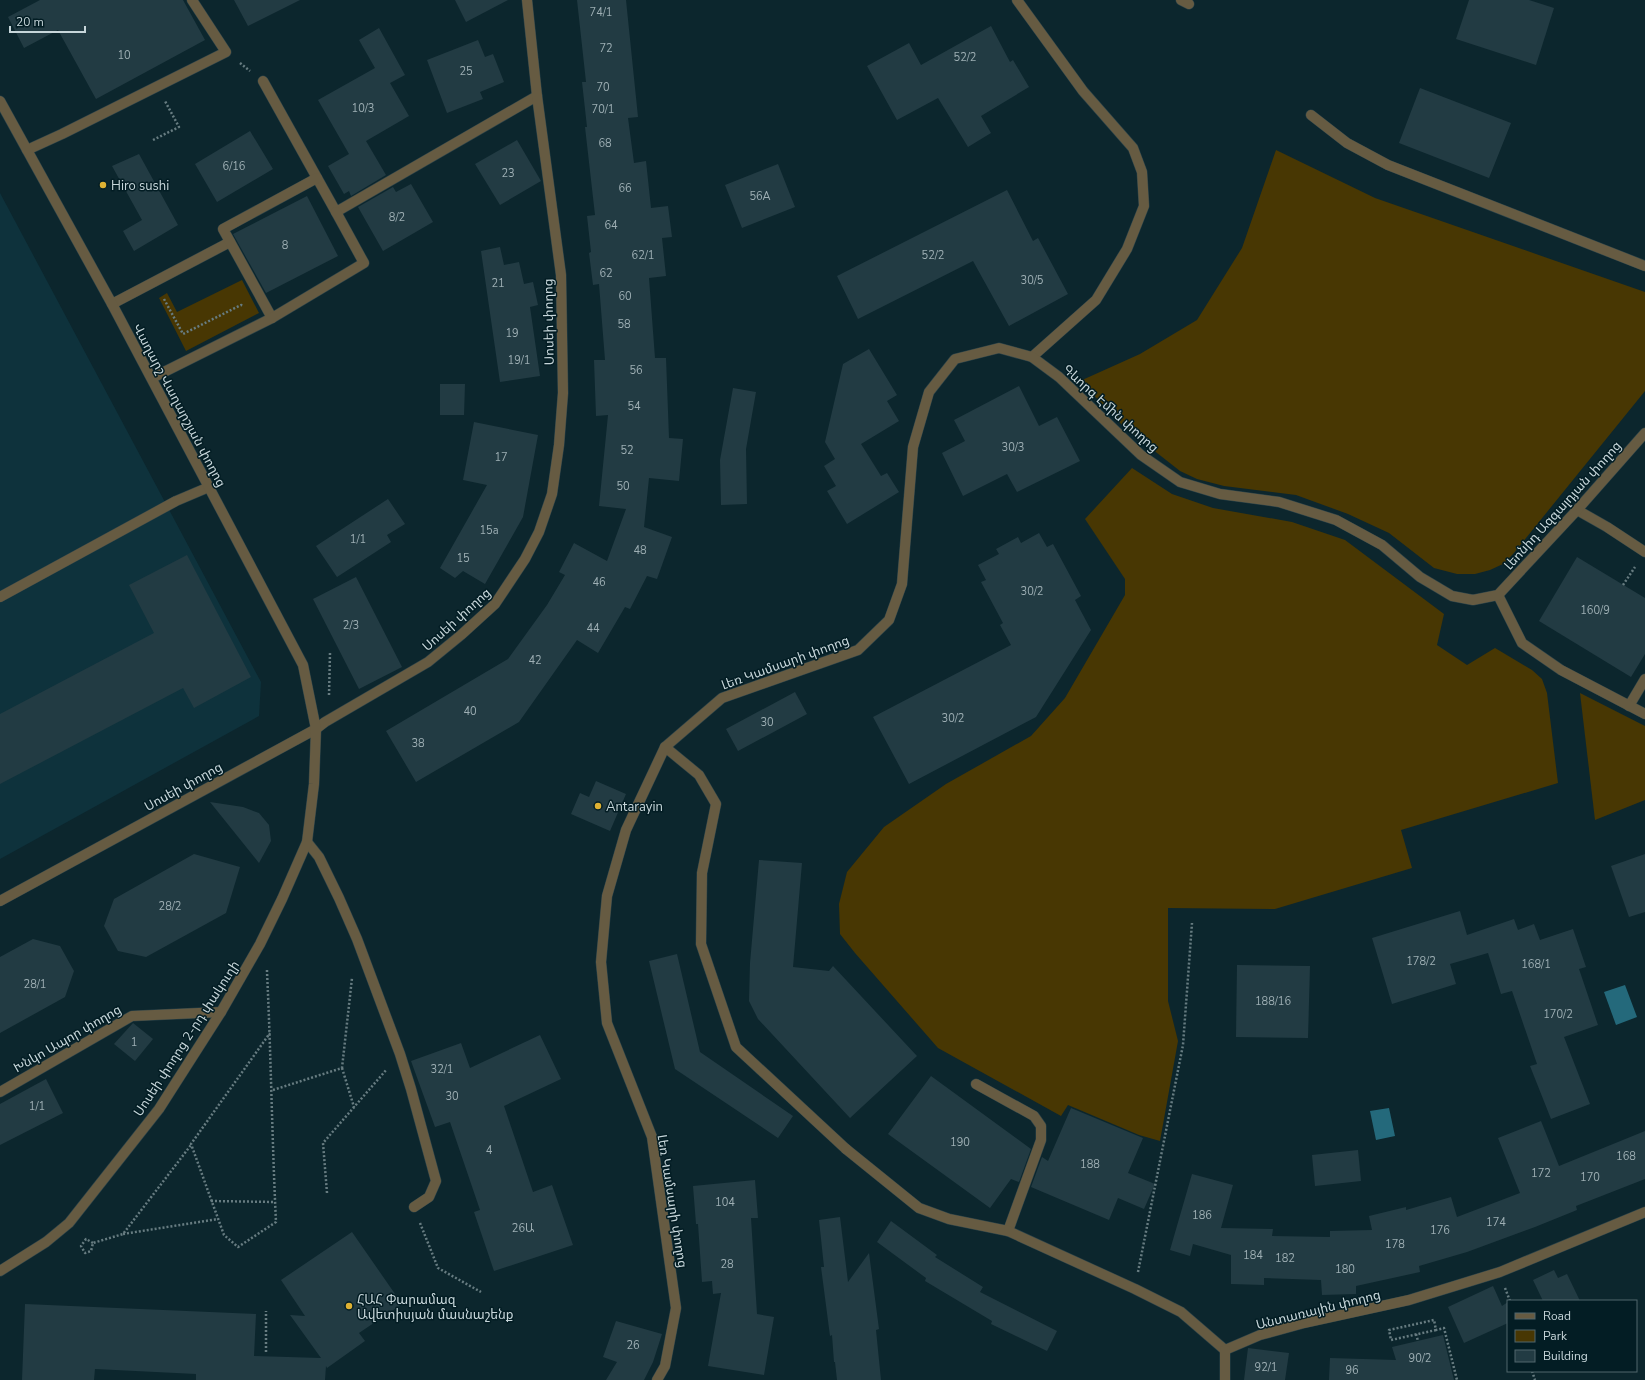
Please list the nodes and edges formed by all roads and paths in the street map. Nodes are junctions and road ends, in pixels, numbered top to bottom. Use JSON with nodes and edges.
{"nodes":[{"id":1,"x":192,"y":0,"type":"edge"},
{"id":2,"x":527,"y":0,"type":"edge"},
{"id":3,"x":1017,"y":0,"type":"edge"},
{"id":4,"x":263,"y":81,"type":"dead end"},
{"id":5,"x":157,"y":87,"type":"junction"},
{"id":6,"x":538,"y":96,"type":"junction"},
{"id":7,"x":0,"y":101,"type":"edge"},
{"id":8,"x":1311,"y":115,"type":"dead end"},
{"id":9,"x":153,"y":140,"type":"dead end"},
{"id":10,"x":27,"y":150,"type":"junction"},
{"id":11,"x":317,"y":178,"type":"junction"},
{"id":12,"x":336,"y":212,"type":"junction"},
{"id":13,"x":230,"y":242,"type":"junction"},
{"id":14,"x":1645,"y":266,"type":"edge"},
{"id":15,"x":164,"y":299,"type":"dead end"},
{"id":16,"x":112,"y":304,"type":"junction"},
{"id":17,"x":247,"y":307,"type":"dead end"},
{"id":18,"x":272,"y":318,"type":"junction"},
{"id":19,"x":1032,"y":357,"type":"junction"},
{"id":20,"x":152,"y":378,"type":"junction"},
{"id":21,"x":1645,"y":433,"type":"edge"},
{"id":22,"x":208,"y":487,"type":"junction"},
{"id":23,"x":1577,"y":510,"type":"junction"},
{"id":24,"x":1645,"y":552,"type":"edge"},
{"id":25,"x":1498,"y":595,"type":"junction"},
{"id":26,"x":0,"y":597,"type":"edge"},
{"id":27,"x":330,"y":652,"type":"dead end"},
{"id":28,"x":1645,"y":679,"type":"edge"},
{"id":29,"x":1629,"y":706,"type":"junction"},
{"id":30,"x":1645,"y":714,"type":"edge"},
{"id":31,"x":325,"y":722,"type":"junction"},
{"id":32,"x":316,"y":729,"type":"junction"},
{"id":33,"x":665,"y":747,"type":"junction"},
{"id":34,"x":307,"y":842,"type":"junction"},
{"id":35,"x":0,"y":901,"type":"edge"},
{"id":36,"x":1192,"y":923,"type":"dead end"},
{"id":37,"x":267,"y":972,"type":"dead end"},
{"id":38,"x":352,"y":977,"type":"dead end"},
{"id":39,"x":221,"y":1012,"type":"junction"},
{"id":40,"x":270,"y":1033,"type":"junction"},
{"id":41,"x":342,"y":1068,"type":"junction"},
{"id":42,"x":388,"y":1069,"type":"dead end"},
{"id":43,"x":976,"y":1084,"type":"dead end"},
{"id":44,"x":272,"y":1090,"type":"junction"},
{"id":45,"x":0,"y":1092,"type":"edge"},
{"id":46,"x":354,"y":1107,"type":"junction"},
{"id":47,"x":191,"y":1144,"type":"junction"},
{"id":48,"x":327,"y":1193,"type":"dead end"},
{"id":49,"x":211,"y":1201,"type":"junction"},
{"id":50,"x":275,"y":1202,"type":"junction"},
{"id":51,"x":414,"y":1207,"type":"joint"},
{"id":52,"x":1645,"y":1212,"type":"edge"},
{"id":53,"x":218,"y":1219,"type":"junction"},
{"id":54,"x":1008,"y":1231,"type":"junction"},
{"id":55,"x":123,"y":1234,"type":"junction"},
{"id":56,"x":93,"y":1243,"type":"junction"},
{"id":57,"x":0,"y":1271,"type":"edge"},
{"id":58,"x":1134,"y":1289,"type":"junction"},
{"id":59,"x":481,"y":1292,"type":"dead end"},
{"id":60,"x":266,"y":1311,"type":"dead end"},
{"id":61,"x":1436,"y":1330,"type":"junction"},
{"id":62,"x":1416,"y":1334,"type":"junction"},
{"id":63,"x":1418,"y":1341,"type":"dead end"},
{"id":64,"x":1225,"y":1350,"type":"junction"},
{"id":65,"x":266,"y":1352,"type":"dead end"},
{"id":66,"x":657,"y":1380,"type":"edge"},
{"id":67,"x":1225,"y":1380,"type":"edge"},
{"id":68,"x":1457,"y":1380,"type":"edge"}],
"edges":[{"from":1,"to":5,"type":"street"},
{"from":2,"to":6,"type":"street","name":"Սոսեի փողոց"},
{"from":3,"to":19,"type":"street"},
{"from":4,"to":11,"type":"street"},
{"from":5,"to":9,"type":"path"},
{"from":5,"to":10,"type":"street"},
{"from":6,"to":12,"type":"street"},
{"from":6,"to":31,"type":"street","name":"Սոսեի փողոց"},
{"from":7,"to":10,"type":"street","name":"Վաղարշ Վաղարշյան փողոց"},
{"from":8,"to":14,"type":"street"},
{"from":10,"to":16,"type":"street","name":"Վաղարշ Վաղարշյան փողոց"},
{"from":11,"to":12,"type":"street"},
{"from":11,"to":13,"type":"street"},
{"from":12,"to":18,"type":"street"},
{"from":13,"to":16,"type":"street"},
{"from":13,"to":18,"type":"street"},
{"from":15,"to":17,"type":"path"},
{"from":16,"to":20,"type":"street","name":"Վաղարշ Վաղարշյան փողոց"},
{"from":18,"to":20,"type":"street"},
{"from":19,"to":25,"type":"street","name":"Գևորգ Էմին փողոց"},
{"from":19,"to":33,"type":"street","name":"Լեռ Կամսարի փողոց"},
{"from":20,"to":22,"type":"street","name":"Վաղարշ Վաղարշյան փողոց"},
{"from":21,"to":23,"type":"street","name":"Լեոնիդ Ազգալդյան փողոց"},
{"from":22,"to":26,"type":"street"},
{"from":22,"to":32,"type":"street","name":"Վաղարշ Վաղարշյան փողոց"},
{"from":23,"to":24,"type":"street"},
{"from":23,"to":25,"type":"street","name":"Լեոնիդ Ազգալդյան փողոց"},
{"from":25,"to":29,"type":"street"},
{"from":27,"to":31,"type":"path"},
{"from":28,"to":29,"type":"street"},
{"from":29,"to":30,"type":"street"},
{"from":31,"to":32,"type":"street","name":"Սոսեի փողոց"},
{"from":32,"to":34,"type":"street","name":"Սոսեի փողոց 2-րդ փակուղի"},
{"from":32,"to":35,"type":"street","name":"Սոսեի փողոց"},
{"from":33,"to":54,"type":"street"},
{"from":33,"to":66,"type":"street","name":"Լեռ Կամսարի փողոց"},
{"from":34,"to":39,"type":"street","name":"Սոսեի փողոց 2-րդ փակուղի"},
{"from":34,"to":51,"type":"street"},
{"from":36,"to":58,"type":"path"},
{"from":37,"to":40,"type":"path"},
{"from":38,"to":41,"type":"path"},
{"from":39,"to":45,"type":"street","name":"Խնկո Ապոր փողոց"},
{"from":39,"to":57,"type":"street","name":"Սոսեի փողոց 2-րդ փակուղի"},
{"from":40,"to":44,"type":"path"},
{"from":40,"to":47,"type":"path"},
{"from":41,"to":44,"type":"path"},
{"from":41,"to":46,"type":"path"},
{"from":42,"to":46,"type":"path"},
{"from":43,"to":54,"type":"street"},
{"from":44,"to":50,"type":"path"},
{"from":46,"to":48,"type":"path"},
{"from":47,"to":49,"type":"path"},
{"from":47,"to":55,"type":"path"},
{"from":49,"to":50,"type":"path"},
{"from":49,"to":53,"type":"path"},
{"from":50,"to":53,"type":"path"},
{"from":51,"to":59,"type":"path"},
{"from":52,"to":64,"type":"street","name":"Անտառային փողոց"},
{"from":53,"to":55,"type":"path"},
{"from":54,"to":58,"type":"street"},
{"from":55,"to":56,"type":"path"},
{"from":56,"to":56,"type":"path"},
{"from":58,"to":64,"type":"street"},
{"from":60,"to":65,"type":"path"},
{"from":61,"to":62,"type":"path"},
{"from":61,"to":62,"type":"path"},
{"from":61,"to":68,"type":"path"},
{"from":62,"to":63,"type":"path"},
{"from":64,"to":67,"type":"street"}]}
